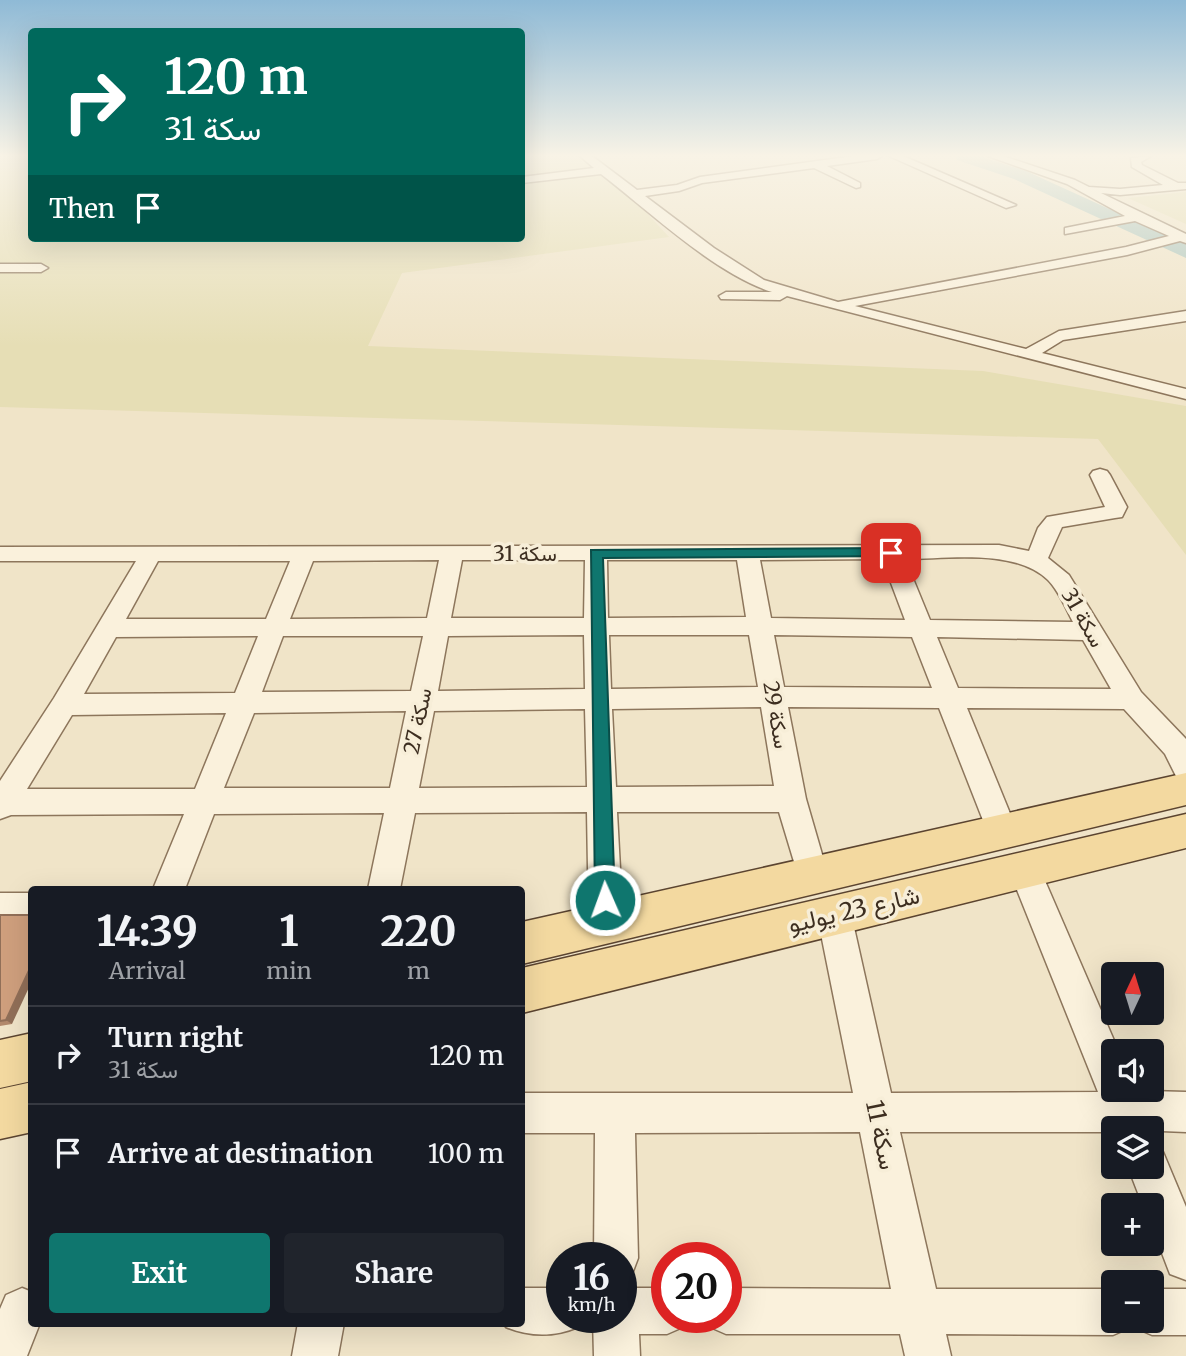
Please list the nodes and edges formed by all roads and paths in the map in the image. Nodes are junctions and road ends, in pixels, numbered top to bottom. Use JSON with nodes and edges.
{"nodes":[{"id":1,"x":669,"y":219,"type":"edge"},
{"id":2,"x":1125,"y":219,"type":"edge"},
{"id":3,"x":1141,"y":219,"type":"edge"},
{"id":4,"x":1069,"y":231,"type":"dead end"},
{"id":5,"x":1184,"y":238,"type":"edge"},
{"id":6,"x":0,"y":268,"type":"edge"},
{"id":7,"x":41,"y":268,"type":"dead end"},
{"id":8,"x":790,"y":293,"type":"junction"},
{"id":9,"x":726,"y":296,"type":"dead end"},
{"id":10,"x":835,"y":306,"type":"junction"},
{"id":11,"x":1186,"y":316,"type":"edge"},
{"id":12,"x":1027,"y":355,"type":"junction"},
{"id":13,"x":1186,"y":394,"type":"edge"},
{"id":14,"x":1100,"y":475,"type":"dead end"},
{"id":15,"x":891,"y":553,"type":"junction"},
{"id":16,"x":0,"y":554,"type":"edge"},
{"id":17,"x":151,"y":554,"type":"junction"},
{"id":18,"x":304,"y":554,"type":"junction"},
{"id":19,"x":452,"y":554,"type":"junction"},
{"id":20,"x":596,"y":554,"type":"junction"},
{"id":21,"x":747,"y":554,"type":"junction"},
{"id":22,"x":1036,"y":561,"type":"junction"},
{"id":23,"x":761,"y":626,"type":"junction"},
{"id":24,"x":596,"y":627,"type":"junction"},
{"id":25,"x":106,"y":628,"type":"junction"},
{"id":26,"x":273,"y":628,"type":"junction"},
{"id":27,"x":436,"y":628,"type":"junction"},
{"id":28,"x":922,"y":629,"type":"junction"},
{"id":29,"x":1091,"y":631,"type":"junction"},
{"id":30,"x":772,"y":697,"type":"junction"},
{"id":31,"x":599,"y":699,"type":"junction"},
{"id":32,"x":1131,"y":699,"type":"junction"},
{"id":33,"x":950,"y":700,"type":"junction"},
{"id":34,"x":422,"y":701,"type":"junction"},
{"id":35,"x":244,"y":703,"type":"junction"},
{"id":36,"x":64,"y":705,"type":"junction"},
{"id":37,"x":1177,"y":742,"type":"edge"},
{"id":38,"x":1186,"y":782,"type":"edge"},
{"id":39,"x":791,"y":799,"type":"junction"},
{"id":40,"x":601,"y":800,"type":"junction"},
{"id":41,"x":204,"y":801,"type":"junction"},
{"id":42,"x":401,"y":801,"type":"junction"},
{"id":43,"x":1,"y":804,"type":"edge"},
{"id":44,"x":1003,"y":833,"type":"junction"},
{"id":45,"x":1178,"y":837,"type":"edge"},
{"id":46,"x":1025,"y":870,"type":"junction"},
{"id":47,"x":812,"y":875,"type":"junction"},
{"id":48,"x":170,"y":886,"type":"edge"},
{"id":49,"x":385,"y":886,"type":"edge"},
{"id":50,"x":0,"y":909,"type":"edge"},
{"id":51,"x":28,"y":909,"type":"edge"},
{"id":52,"x":834,"y":915,"type":"junction"},
{"id":53,"x":606,"y":925,"type":"junction"},
{"id":54,"x":525,"y":942,"type":"edge"},
{"id":55,"x":525,"y":990,"type":"edge"},
{"id":56,"x":28,"y":1058,"type":"edge"},
{"id":57,"x":0,"y":1064,"type":"edge"},
{"id":58,"x":1122,"y":1103,"type":"edge"},
{"id":59,"x":28,"y":1108,"type":"edge"},
{"id":60,"x":876,"y":1112,"type":"junction"},
{"id":61,"x":1186,"y":1112,"type":"edge"},
{"id":62,"x":525,"y":1113,"type":"edge"},
{"id":63,"x":615,"y":1113,"type":"junction"},
{"id":64,"x":0,"y":1114,"type":"edge"},
{"id":65,"x":1153,"y":1179,"type":"edge"},
{"id":66,"x":616,"y":1242,"type":"edge"},
{"id":67,"x":1186,"y":1258,"type":"edge"},
{"id":68,"x":18,"y":1311,"type":"edge"},
{"id":69,"x":525,"y":1311,"type":"edge"},
{"id":70,"x":546,"y":1311,"type":"edge"},
{"id":71,"x":742,"y":1311,"type":"edge"},
{"id":72,"x":918,"y":1312,"type":"junction"},
{"id":73,"x":1101,"y":1312,"type":"edge"},
{"id":74,"x":1164,"y":1312,"type":"edge"},
{"id":75,"x":1186,"y":1312,"type":"edge"},
{"id":76,"x":320,"y":1327,"type":"edge"},
{"id":77,"x":616,"y":1333,"type":"edge"},
{"id":78,"x":4,"y":1356,"type":"edge"},
{"id":79,"x":315,"y":1356,"type":"edge"},
{"id":80,"x":617,"y":1356,"type":"edge"},
{"id":81,"x":928,"y":1356,"type":"edge"}],
"edges":[{"from":1,"to":8,"type":"street"},
{"from":2,"to":4,"type":"street"},
{"from":3,"to":5,"type":"street"},
{"from":5,"to":10,"type":"street"},
{"from":6,"to":7,"type":"street"},
{"from":8,"to":9,"type":"street"},
{"from":8,"to":10,"type":"street"},
{"from":10,"to":12,"type":"street"},
{"from":11,"to":12,"type":"street"},
{"from":12,"to":13,"type":"street"},
{"from":14,"to":22,"type":"street"},
{"from":15,"to":21,"type":"street","name":"سكة 31"},
{"from":15,"to":22,"type":"street","name":"سكة 31"},
{"from":15,"to":28,"type":"street"},
{"from":16,"to":17,"type":"street","name":"سكة 31"},
{"from":17,"to":18,"type":"street","name":"سكة 31"},
{"from":17,"to":25,"type":"street"},
{"from":18,"to":19,"type":"street","name":"سكة 31"},
{"from":18,"to":26,"type":"street"},
{"from":19,"to":20,"type":"street","name":"سكة 31"},
{"from":19,"to":27,"type":"street","name":"سكة 27"},
{"from":20,"to":21,"type":"street","name":"سكة 31"},
{"from":20,"to":24,"type":"street"},
{"from":21,"to":23,"type":"street","name":"سكة 29"},
{"from":22,"to":29,"type":"street","name":"سكة 31"},
{"from":23,"to":24,"type":"street"},
{"from":23,"to":28,"type":"street"},
{"from":23,"to":30,"type":"street","name":"سكة 29"},
{"from":24,"to":27,"type":"street"},
{"from":24,"to":31,"type":"street"},
{"from":25,"to":26,"type":"street"},
{"from":25,"to":36,"type":"street"},
{"from":26,"to":27,"type":"street"},
{"from":26,"to":35,"type":"street"},
{"from":27,"to":34,"type":"street","name":"سكة 27"},
{"from":28,"to":29,"type":"street"},
{"from":28,"to":33,"type":"street"},
{"from":29,"to":32,"type":"street","name":"سكة 31"},
{"from":30,"to":31,"type":"street"},
{"from":30,"to":33,"type":"street"},
{"from":30,"to":39,"type":"street","name":"سكة 29"},
{"from":31,"to":34,"type":"street"},
{"from":31,"to":40,"type":"street"},
{"from":32,"to":33,"type":"street"},
{"from":32,"to":37,"type":"street","name":"سكة 31"},
{"from":33,"to":44,"type":"street"},
{"from":34,"to":35,"type":"street"},
{"from":34,"to":42,"type":"street","name":"سكة 27"},
{"from":35,"to":36,"type":"street"},
{"from":35,"to":41,"type":"street"},
{"from":36,"to":43,"type":"street"},
{"from":37,"to":38,"type":"street","name":"سكة 31"},
{"from":38,"to":44,"type":"main road","name":"شارع 23 يوليو"},
{"from":39,"to":40,"type":"street"},
{"from":39,"to":47,"type":"street","name":"سكة 29"},
{"from":40,"to":42,"type":"street"},
{"from":40,"to":53,"type":"street"},
{"from":41,"to":42,"type":"street"},
{"from":41,"to":43,"type":"street"},
{"from":41,"to":48,"type":"street"},
{"from":42,"to":49,"type":"street","name":"سكة 27"},
{"from":44,"to":47,"type":"main road","name":"شارع 23 يوليو"},
{"from":45,"to":46,"type":"main road","name":"شارع 23 يوليو"},
{"from":46,"to":52,"type":"main road","name":"شارع 23 يوليو"},
{"from":46,"to":58,"type":"street"},
{"from":47,"to":53,"type":"main road","name":"شارع 23 يوليو"},
{"from":50,"to":51,"type":"street"},
{"from":52,"to":55,"type":"main road","name":"شارع 23 يوليو"},
{"from":52,"to":60,"type":"street","name":"سكة 11"},
{"from":53,"to":54,"type":"main road","name":"شارع 23 يوليو"},
{"from":56,"to":57,"type":"main road"},
{"from":58,"to":60,"type":"street"},
{"from":58,"to":61,"type":"street"},
{"from":59,"to":64,"type":"main road"},
{"from":60,"to":63,"type":"street"},
{"from":60,"to":72,"type":"street","name":"سكة 11"},
{"from":62,"to":63,"type":"street"},
{"from":63,"to":66,"type":"street"},
{"from":65,"to":67,"type":"street"},
{"from":68,"to":78,"type":"street"},
{"from":69,"to":70,"type":"street"},
{"from":71,"to":72,"type":"street"},
{"from":72,"to":73,"type":"street"},
{"from":72,"to":81,"type":"street","name":"سكة 11"},
{"from":74,"to":75,"type":"street"},
{"from":76,"to":79,"type":"street"},
{"from":77,"to":80,"type":"street"}]}
